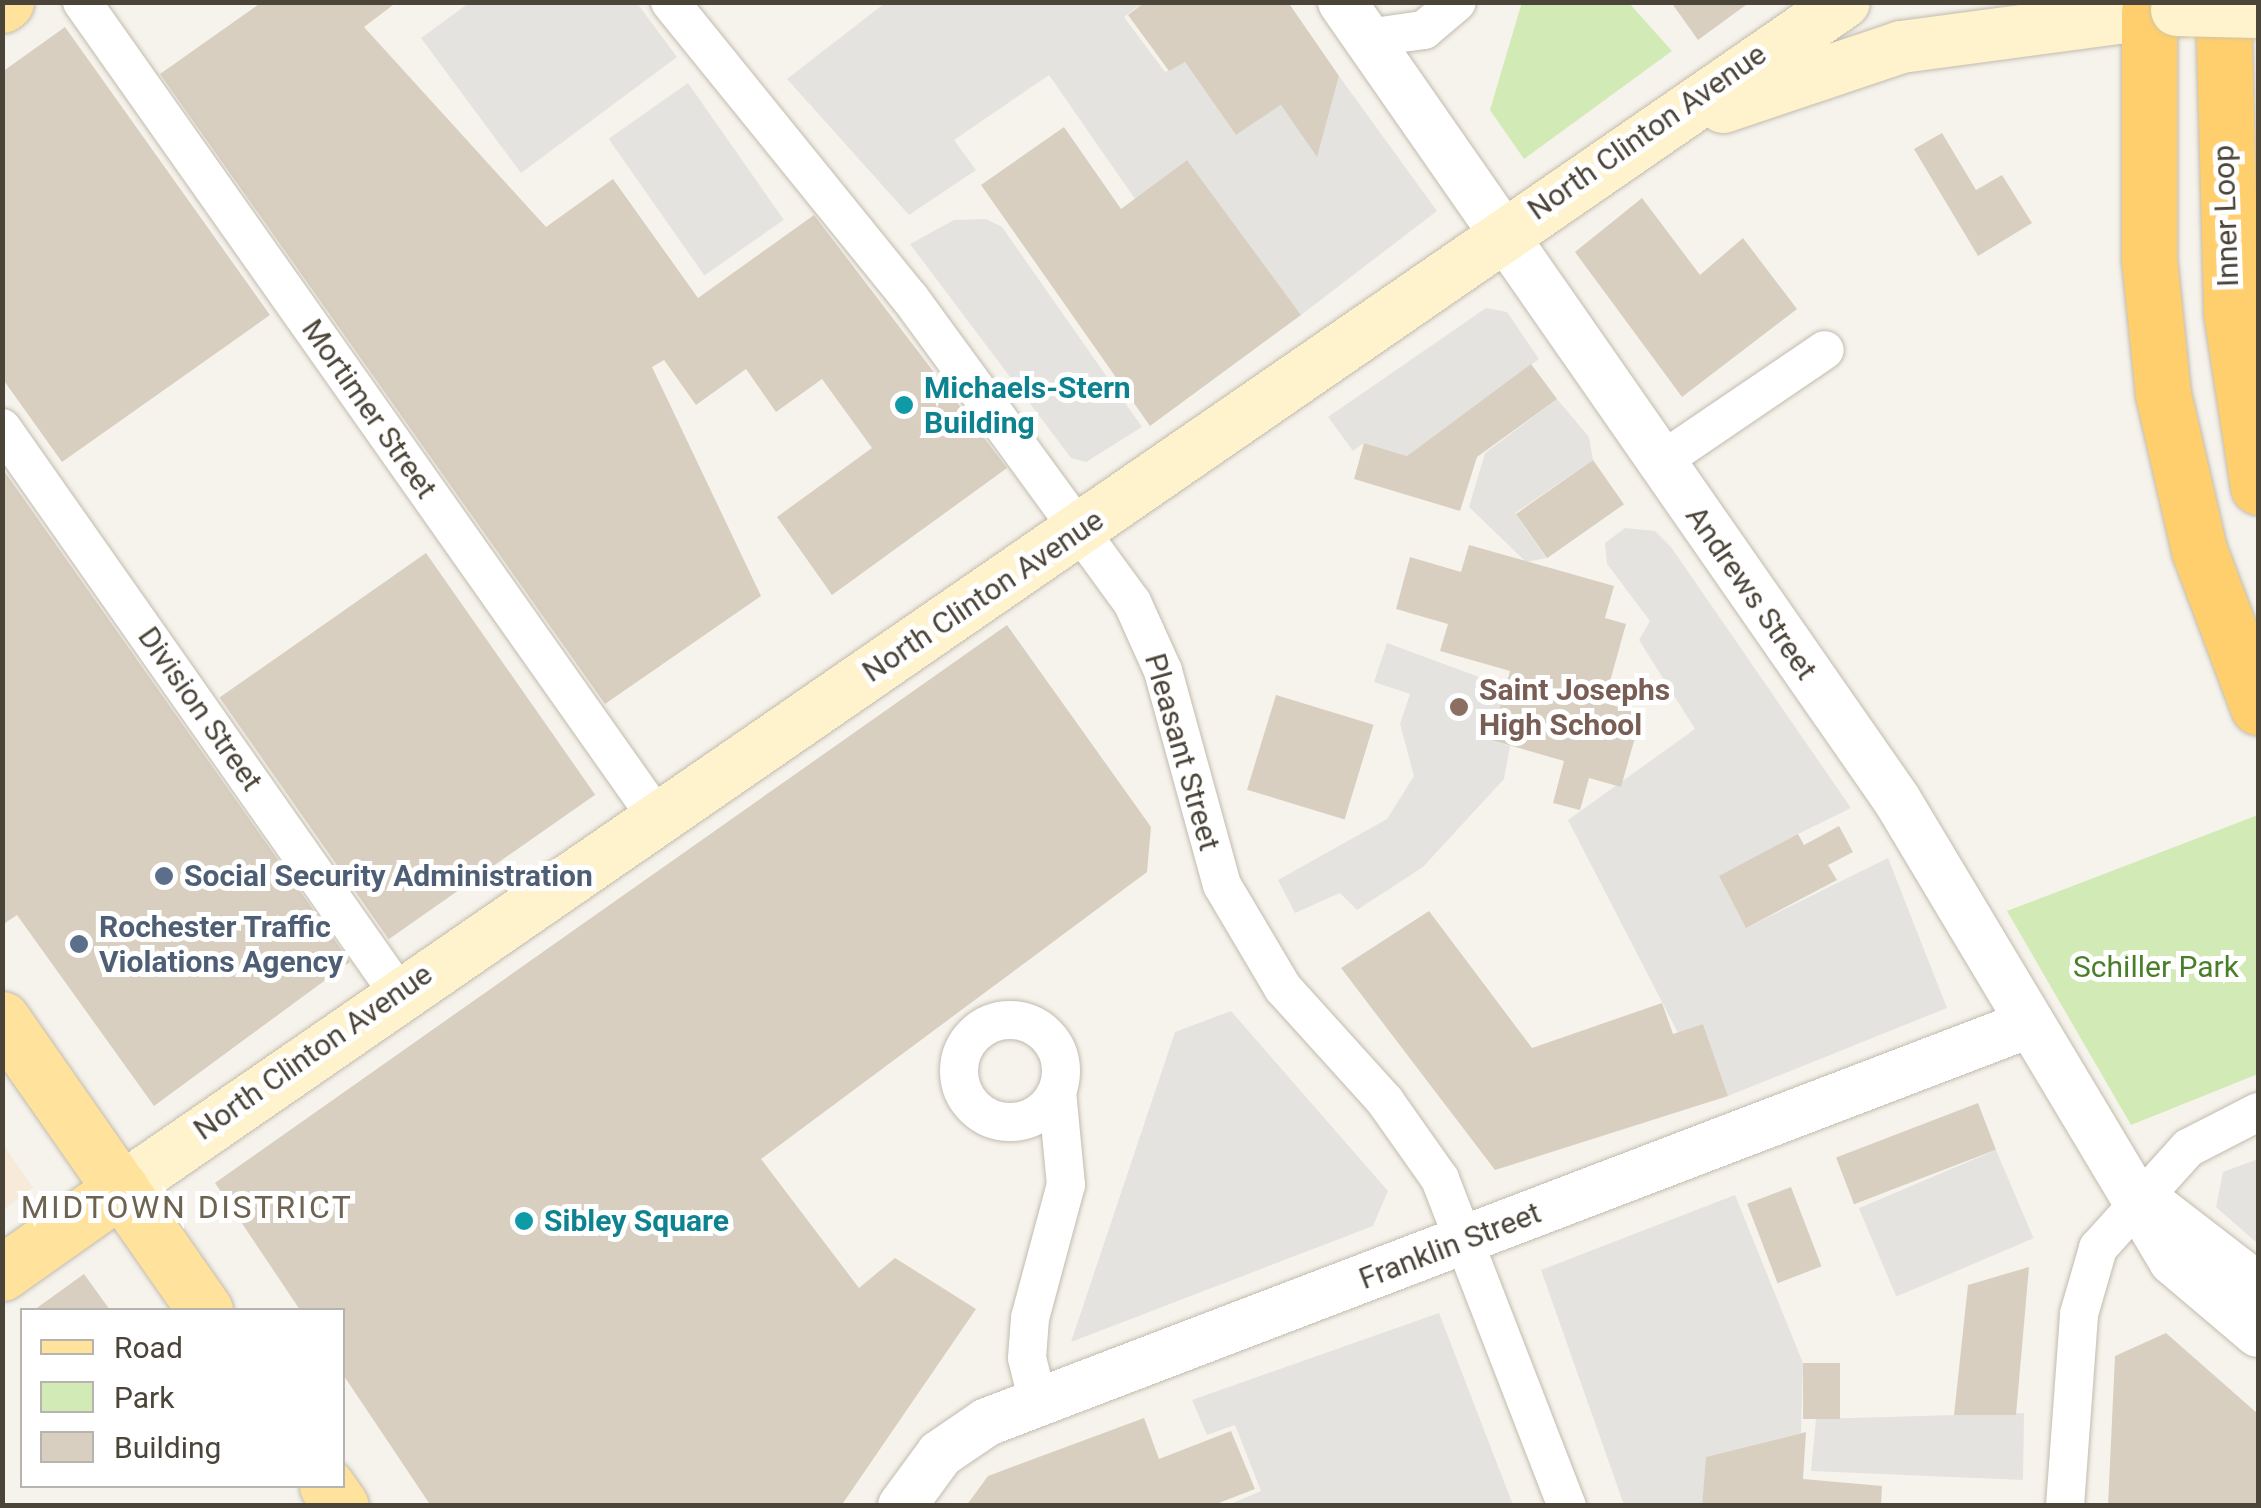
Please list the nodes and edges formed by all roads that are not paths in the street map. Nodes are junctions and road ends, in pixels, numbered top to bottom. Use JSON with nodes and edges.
{"nodes":[{"id":1,"x":82,"y":2,"type":"edge"},
{"id":2,"x":670,"y":2,"type":"edge"},
{"id":3,"x":1457,"y":2,"type":"edge"},
{"id":4,"x":1844,"y":2,"type":"edge"},
{"id":5,"x":2174,"y":7,"type":"edge"},
{"id":6,"x":2258,"y":12,"type":"edge"},
{"id":7,"x":1354,"y":20,"type":"edge"},
{"id":8,"x":1582,"y":175,"type":"junction"},
{"id":9,"x":1501,"y":234,"type":"junction"},
{"id":10,"x":1824,"y":350,"type":"dead end"},
{"id":11,"x":2,"y":428,"type":"edge"},
{"id":12,"x":1660,"y":462,"type":"junction"},
{"id":13,"x":2258,"y":487,"type":"edge"},
{"id":14,"x":1082,"y":530,"type":"junction"},
{"id":15,"x":2258,"y":707,"type":"edge"},
{"id":16,"x":656,"y":816,"type":"junction"},
{"id":17,"x":397,"y":991,"type":"junction"},
{"id":18,"x":2,"y":1018,"type":"edge"},
{"id":19,"x":2026,"y":1025,"type":"junction"},
{"id":20,"x":1058,"y":1092,"type":"dead end"},
{"id":21,"x":2258,"y":1112,"type":"edge"},
{"id":22,"x":121,"y":1189,"type":"junction"},
{"id":23,"x":2140,"y":1196,"type":"junction"},
{"id":24,"x":1468,"y":1240,"type":"junction"},
{"id":25,"x":2,"y":1273,"type":"edge"},
{"id":26,"x":2258,"y":1287,"type":"edge"},
{"id":27,"x":204,"y":1308,"type":"edge"},
{"id":28,"x":2258,"y":1333,"type":"edge"},
{"id":29,"x":1038,"y":1402,"type":"junction"},
{"id":30,"x":902,"y":1506,"type":"edge"},
{"id":31,"x":1567,"y":1506,"type":"edge"},
{"id":32,"x":2064,"y":1506,"type":"edge"}],
"edges":[{"from":1,"to":16,"type":"street","name":"Mortimer Street"},
{"from":2,"to":14,"type":"street","name":"Pleasant Street"},
{"from":3,"to":7,"type":"street"},
{"from":4,"to":8,"type":"main road","name":"North Clinton Avenue"},
{"from":5,"to":6,"type":"main road","bridge":true},
{"from":5,"to":8,"type":"main road"},
{"from":5,"to":13,"type":"highway","name":"Inner Loop"},
{"from":5,"to":15,"type":"highway"},
{"from":7,"to":9,"type":"street","name":"Andrews Street"},
{"from":8,"to":9,"type":"main road","name":"North Clinton Avenue"},
{"from":9,"to":12,"type":"street","name":"Andrews Street"},
{"from":9,"to":14,"type":"main road","name":"North Clinton Avenue"},
{"from":10,"to":12,"type":"street"},
{"from":11,"to":17,"type":"street","name":"Division Street"},
{"from":12,"to":19,"type":"street","name":"Andrews Street"},
{"from":14,"to":16,"type":"main road","name":"North Clinton Avenue"},
{"from":14,"to":24,"type":"street","name":"Pleasant Street"},
{"from":16,"to":17,"type":"main road","name":"North Clinton Avenue"},
{"from":17,"to":22,"type":"main road","name":"North Clinton Avenue"},
{"from":18,"to":22,"type":"main road"},
{"from":19,"to":23,"type":"street","name":"Andrews Street"},
{"from":19,"to":24,"type":"street","name":"Franklin Street"},
{"from":20,"to":29,"type":"street"},
{"from":21,"to":23,"type":"street"},
{"from":22,"to":25,"type":"main road"},
{"from":22,"to":27,"type":"main road"},
{"from":23,"to":26,"type":"street","name":"Andrews Street"},
{"from":23,"to":28,"type":"street","name":"Andrews Street"},
{"from":23,"to":32,"type":"street"},
{"from":24,"to":29,"type":"street","name":"Franklin Street"},
{"from":24,"to":31,"type":"street","name":"Pleasant Street"},
{"from":29,"to":30,"type":"street","name":"Franklin Street"}]}
